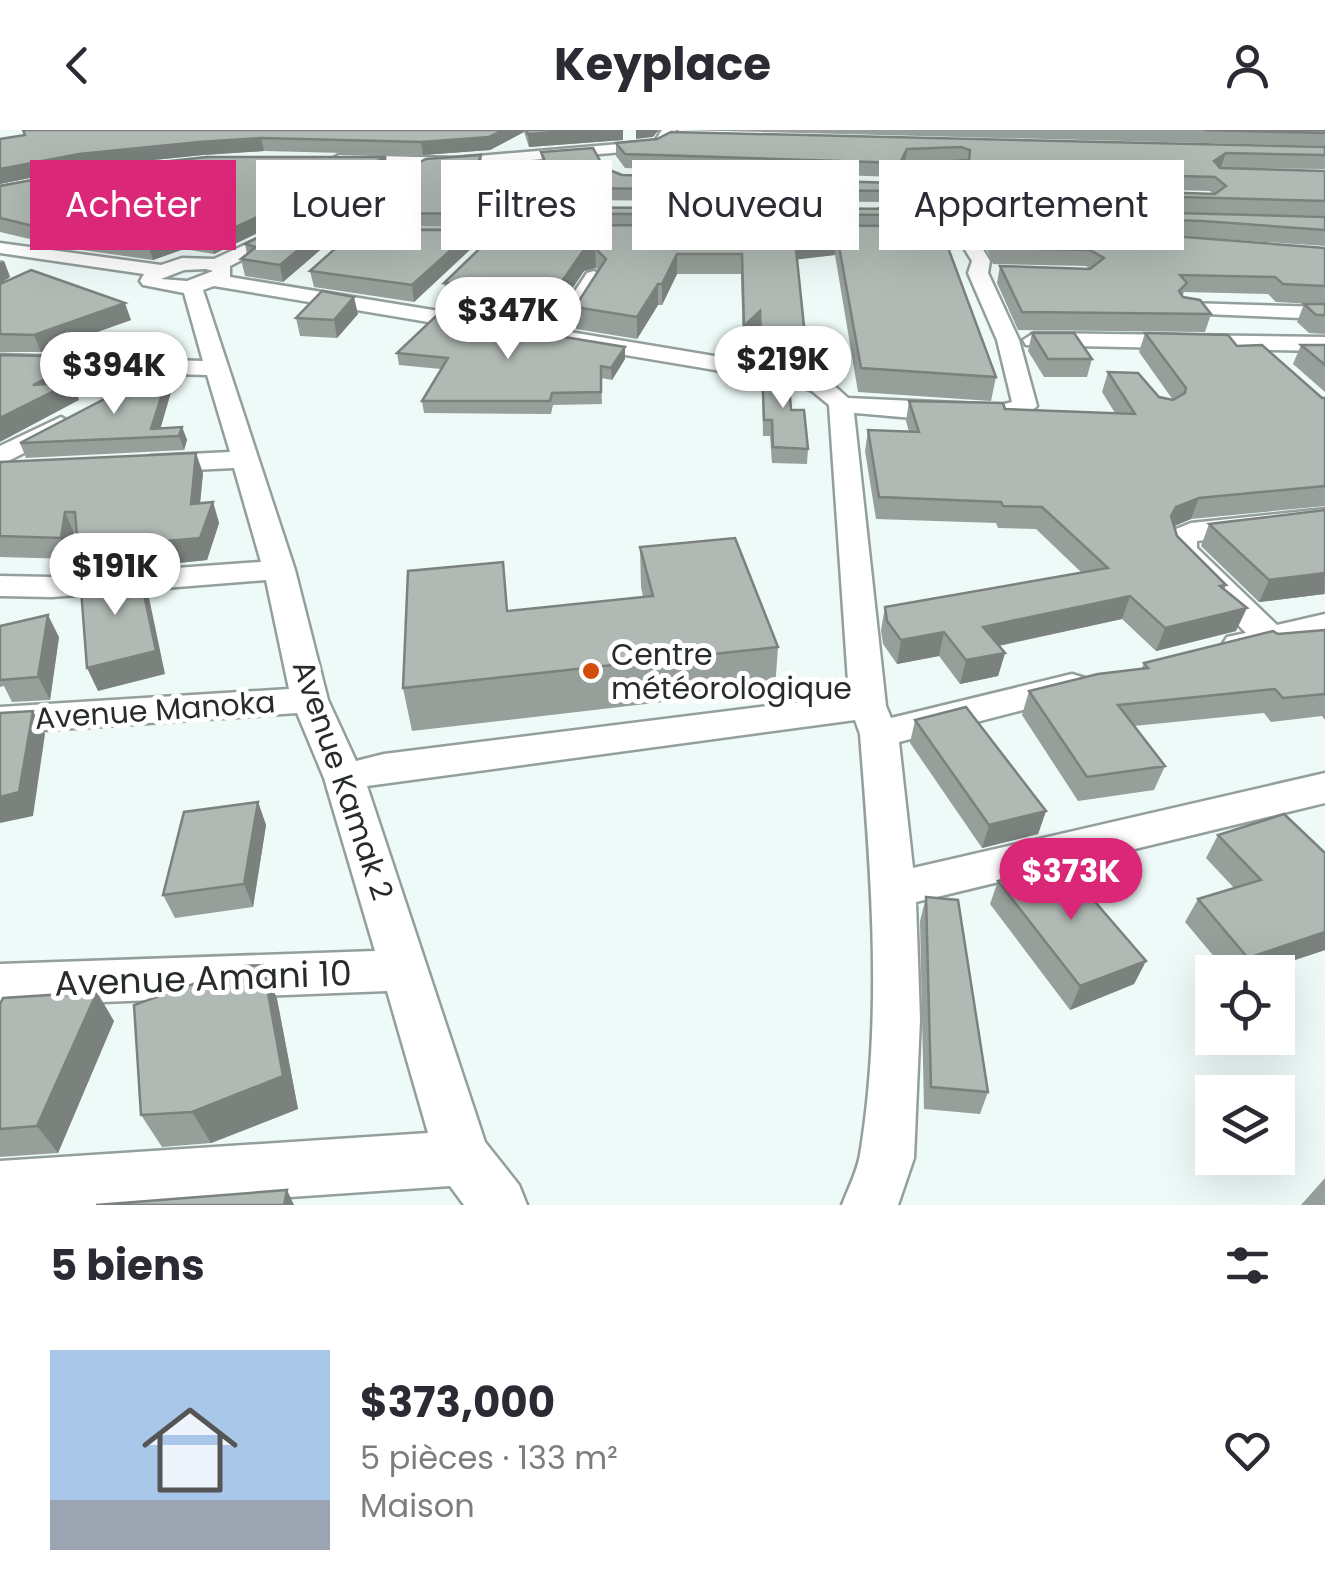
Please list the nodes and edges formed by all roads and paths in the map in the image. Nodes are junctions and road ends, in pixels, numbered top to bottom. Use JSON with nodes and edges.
{"nodes":[{"id":1,"x":667,"y":134,"type":"edge"},
{"id":2,"x":684,"y":139,"type":"edge"},
{"id":3,"x":335,"y":148,"type":"edge"},
{"id":4,"x":501,"y":158,"type":"joint"},
{"id":5,"x":423,"y":164,"type":"joint"},
{"id":6,"x":30,"y":187,"type":"edge"},
{"id":7,"x":0,"y":192,"type":"edge"},
{"id":8,"x":864,"y":210,"type":"edge"},
{"id":9,"x":879,"y":210,"type":"edge"},
{"id":10,"x":869,"y":236,"type":"edge"},
{"id":11,"x":879,"y":236,"type":"edge"},
{"id":12,"x":256,"y":246,"type":"edge"},
{"id":13,"x":0,"y":248,"type":"edge"},
{"id":14,"x":336,"y":250,"type":"edge"},
{"id":15,"x":485,"y":250,"type":"edge"},
{"id":16,"x":974,"y":250,"type":"edge"},
{"id":17,"x":72,"y":259,"type":"junction"},
{"id":18,"x":473,"y":261,"type":"edge"},
{"id":19,"x":195,"y":275,"type":"junction"},
{"id":20,"x":36,"y":276,"type":"edge"},
{"id":21,"x":594,"y":277,"type":"edge"},
{"id":22,"x":289,"y":292,"type":"junction"},
{"id":23,"x":1187,"y":309,"type":"edge"},
{"id":24,"x":1325,"y":313,"type":"edge"},
{"id":25,"x":557,"y":336,"type":"junction"},
{"id":26,"x":1008,"y":340,"type":"junction"},
{"id":27,"x":1108,"y":342,"type":"junction"},
{"id":28,"x":1252,"y":344,"type":"junction"},
{"id":29,"x":1325,"y":344,"type":"edge"},
{"id":30,"x":0,"y":362,"type":"edge"},
{"id":31,"x":170,"y":367,"type":"junction"},
{"id":32,"x":217,"y":368,"type":"junction"},
{"id":33,"x":1130,"y":369,"type":"edge"},
{"id":34,"x":1281,"y":371,"type":"edge"},
{"id":35,"x":119,"y":394,"type":"edge"},
{"id":36,"x":842,"y":405,"type":"junction"},
{"id":37,"x":85,"y":412,"type":"edge"},
{"id":38,"x":0,"y":457,"type":"edge"},
{"id":39,"x":245,"y":459,"type":"junction"},
{"id":40,"x":132,"y":465,"type":"edge"},
{"id":41,"x":38,"y":470,"type":"edge"},
{"id":42,"x":0,"y":471,"type":"edge"},
{"id":43,"x":1325,"y":518,"type":"edge"},
{"id":44,"x":279,"y":570,"type":"junction"},
{"id":45,"x":0,"y":586,"type":"edge"},
{"id":46,"x":1325,"y":624,"type":"edge"},
{"id":47,"x":1270,"y":638,"type":"junction"},
{"id":48,"x":1214,"y":651,"type":"edge"},
{"id":49,"x":1102,"y":679,"type":"edge"},
{"id":50,"x":310,"y":700,"type":"junction"},
{"id":51,"x":0,"y":720,"type":"edge"},
{"id":52,"x":873,"y":720,"type":"junction"},
{"id":53,"x":344,"y":778,"type":"junction"},
{"id":54,"x":1320,"y":795,"type":"edge"},
{"id":55,"x":894,"y":890,"type":"junction"},
{"id":56,"x":407,"y":970,"type":"junction"},
{"id":57,"x":0,"y":985,"type":"edge"},
{"id":58,"x":463,"y":1158,"type":"junction"},
{"id":59,"x":0,"y":1189,"type":"edge"},
{"id":60,"x":499,"y":1205,"type":"edge"},
{"id":61,"x":870,"y":1205,"type":"edge"}],
"edges":[{"from":1,"to":2,"type":"street"},
{"from":1,"to":4,"type":"street"},
{"from":3,"to":5,"type":"street"},
{"from":4,"to":5,"type":"street"},
{"from":6,"to":7,"type":"street"},
{"from":8,"to":9,"type":"street"},
{"from":10,"to":11,"type":"street"},
{"from":12,"to":19,"type":"street"},
{"from":13,"to":17,"type":"street"},
{"from":14,"to":22,"type":"street"},
{"from":15,"to":18,"type":"street"},
{"from":16,"to":26,"type":"street"},
{"from":17,"to":19,"type":"street"},
{"from":17,"to":20,"type":"street"},
{"from":19,"to":22,"type":"street"},
{"from":19,"to":32,"type":"street","name":"Avenue Kamak 2"},
{"from":21,"to":25,"type":"street"},
{"from":22,"to":25,"type":"street"},
{"from":23,"to":24,"type":"street"},
{"from":25,"to":36,"type":"street"},
{"from":26,"to":27,"type":"street"},
{"from":26,"to":36,"type":"street"},
{"from":27,"to":28,"type":"street"},
{"from":27,"to":33,"type":"street"},
{"from":28,"to":29,"type":"street"},
{"from":28,"to":34,"type":"street"},
{"from":30,"to":31,"type":"street"},
{"from":31,"to":32,"type":"street"},
{"from":31,"to":35,"type":"street"},
{"from":32,"to":39,"type":"street","name":"Avenue Kamak 2"},
{"from":36,"to":52,"type":"street"},
{"from":37,"to":38,"type":"street"},
{"from":39,"to":40,"type":"street"},
{"from":39,"to":44,"type":"street","name":"Avenue Kamak 2"},
{"from":41,"to":42,"type":"street"},
{"from":43,"to":47,"type":"street"},
{"from":44,"to":45,"type":"street"},
{"from":44,"to":50,"type":"street","name":"Avenue Kamak 2"},
{"from":46,"to":47,"type":"street"},
{"from":47,"to":48,"type":"street"},
{"from":49,"to":52,"type":"street"},
{"from":50,"to":51,"type":"street","name":"Avenue Manoka"},
{"from":50,"to":53,"type":"street","name":"Avenue Kamak 2"},
{"from":52,"to":53,"type":"street"},
{"from":52,"to":55,"type":"street"},
{"from":53,"to":56,"type":"street","name":"Avenue Kamak 2"},
{"from":54,"to":55,"type":"street"},
{"from":55,"to":61,"type":"street"},
{"from":56,"to":57,"type":"street","name":"Avenue Amani 10"},
{"from":56,"to":58,"type":"street","name":"Avenue Kamak 2"},
{"from":58,"to":59,"type":"street"},
{"from":58,"to":60,"type":"street","name":"Avenue Kamak 2"}]}
